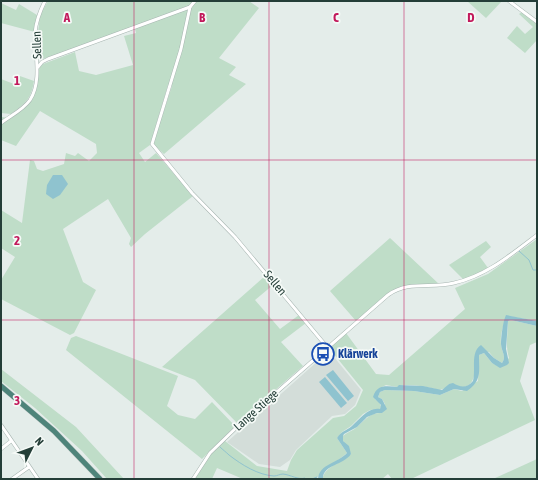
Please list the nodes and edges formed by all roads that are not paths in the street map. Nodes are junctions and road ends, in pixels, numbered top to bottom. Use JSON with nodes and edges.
{"nodes":[{"id":1,"x":45,"y":1,"type":"edge"},
{"id":2,"x":195,"y":1,"type":"edge"},
{"id":3,"x":509,"y":1,"type":"edge"},
{"id":4,"x":190,"y":7,"type":"junction"},
{"id":5,"x":537,"y":22,"type":"edge"},
{"id":6,"x":38,"y":67,"type":"junction"},
{"id":7,"x":1,"y":123,"type":"edge"},
{"id":8,"x":537,"y":235,"type":"edge"},
{"id":9,"x":327,"y":347,"type":"junction"},
{"id":10,"x":1,"y":386,"type":"edge"},
{"id":11,"x":1,"y":425,"type":"edge"},
{"id":12,"x":12,"y":441,"type":"junction"},
{"id":13,"x":1,"y":449,"type":"edge"},
{"id":14,"x":29,"y":467,"type":"junction"},
{"id":15,"x":12,"y":479,"type":"edge"},
{"id":16,"x":38,"y":479,"type":"edge"},
{"id":17,"x":100,"y":479,"type":"edge"},
{"id":18,"x":193,"y":479,"type":"edge"}],
"edges":[{"from":1,"to":6,"type":"street","name":"Sellen"},
{"from":2,"to":4,"type":"street","name":"Sellen"},
{"from":3,"to":5,"type":"street"},
{"from":4,"to":6,"type":"street","name":"Sellen"},
{"from":4,"to":9,"type":"street","name":"Sellen"},
{"from":6,"to":7,"type":"street","name":"Sellen"},
{"from":8,"to":9,"type":"street"},
{"from":9,"to":18,"type":"street","name":"Lange Stiege"},
{"from":10,"to":17,"type":"highway"},
{"from":11,"to":12,"type":"street"},
{"from":12,"to":13,"type":"street"},
{"from":12,"to":14,"type":"street"},
{"from":14,"to":15,"type":"street"},
{"from":14,"to":16,"type":"street"}]}
